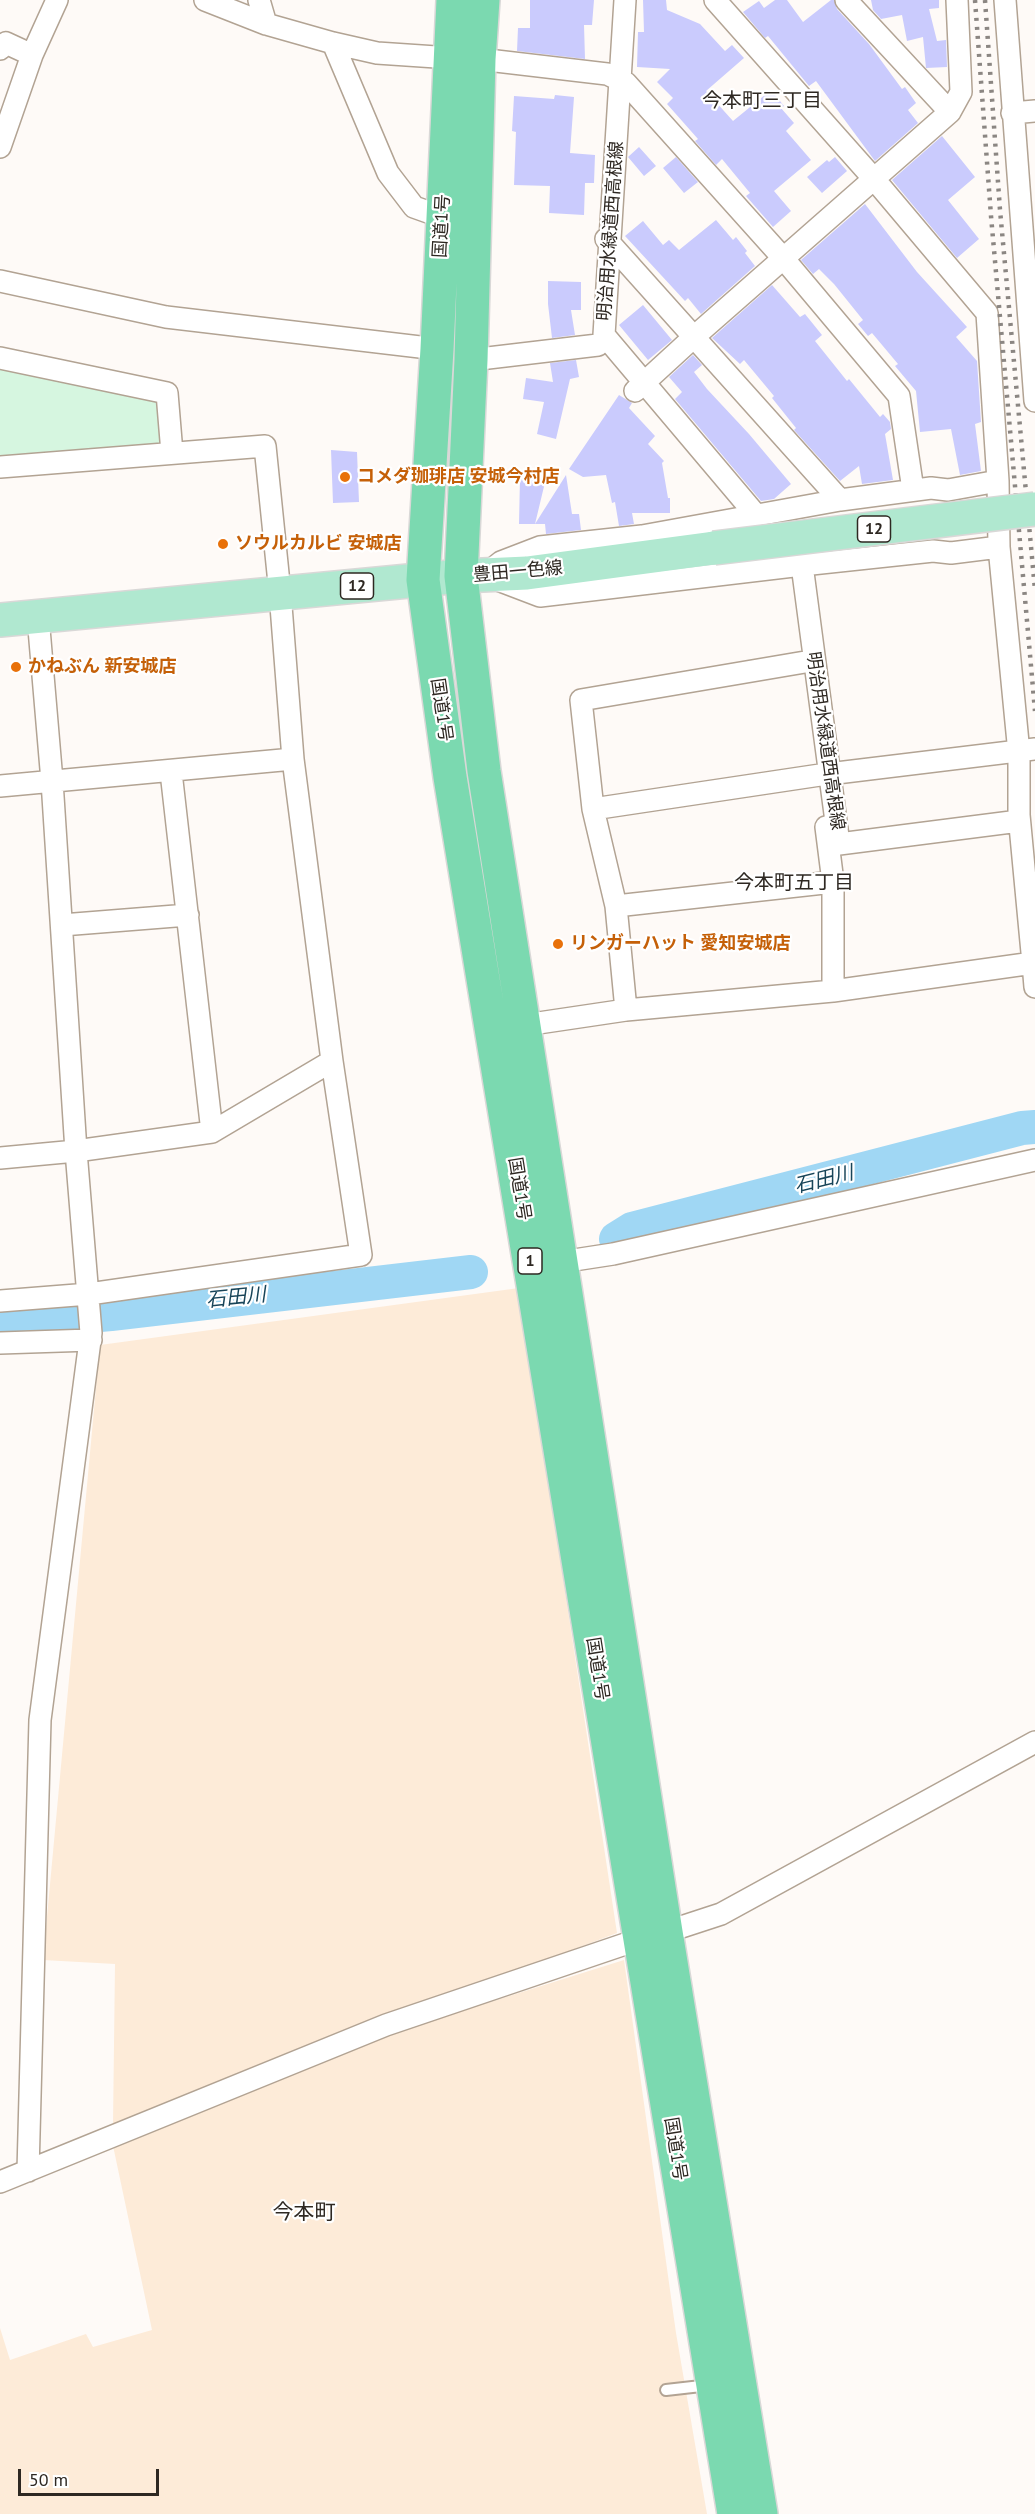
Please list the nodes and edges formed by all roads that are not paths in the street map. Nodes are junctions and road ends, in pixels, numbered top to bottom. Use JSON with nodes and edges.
{"nodes":[{"id":1,"x":57,"y":0,"type":"edge"},
{"id":2,"x":205,"y":0,"type":"edge"},
{"id":3,"x":259,"y":0,"type":"edge"},
{"id":4,"x":453,"y":0,"type":"edge"},
{"id":5,"x":483,"y":0,"type":"edge"},
{"id":6,"x":612,"y":0,"type":"edge"},
{"id":7,"x":626,"y":0,"type":"edge"},
{"id":8,"x":715,"y":0,"type":"edge"},
{"id":9,"x":846,"y":0,"type":"edge"},
{"id":10,"x":957,"y":0,"type":"edge"},
{"id":11,"x":1005,"y":0,"type":"edge"},
{"id":12,"x":266,"y":24,"type":"junction"},
{"id":13,"x":333,"y":43,"type":"junction"},
{"id":14,"x":0,"y":49,"type":"edge"},
{"id":15,"x":32,"y":55,"type":"junction"},
{"id":16,"x":465,"y":58,"type":"junction"},
{"id":17,"x":614,"y":77,"type":"junction"},
{"id":18,"x":1035,"y":111,"type":"edge"},
{"id":19,"x":950,"y":112,"type":"junction"},
{"id":20,"x":1012,"y":113,"type":"junction"},
{"id":21,"x":0,"y":147,"type":"edge"},
{"id":22,"x":874,"y":179,"type":"junction"},
{"id":23,"x":442,"y":218,"type":"junction"},
{"id":24,"x":607,"y":240,"type":"junction"},
{"id":25,"x":783,"y":258,"type":"junction"},
{"id":26,"x":0,"y":281,"type":"edge"},
{"id":27,"x":695,"y":336,"type":"junction"},
{"id":28,"x":598,"y":345,"type":"junction"},
{"id":29,"x":437,"y":349,"type":"junction"},
{"id":30,"x":0,"y":358,"type":"edge"},
{"id":31,"x":471,"y":360,"type":"junction"},
{"id":32,"x":639,"y":386,"type":"junction"},
{"id":33,"x":1035,"y":401,"type":"edge"},
{"id":34,"x":172,"y":453,"type":"junction"},
{"id":35,"x":0,"y":468,"type":"edge"},
{"id":36,"x":998,"y":481,"type":"junction"},
{"id":37,"x":913,"y":490,"type":"junction"},
{"id":38,"x":840,"y":500,"type":"junction"},
{"id":39,"x":1035,"y":509,"type":"edge"},
{"id":40,"x":750,"y":516,"type":"junction"},
{"id":41,"x":999,"y":547,"type":"junction"},
{"id":42,"x":797,"y":566,"type":"junction"},
{"id":43,"x":473,"y":575,"type":"junction"},
{"id":44,"x":423,"y":580,"type":"junction"},
{"id":45,"x":280,"y":592,"type":"junction"},
{"id":46,"x":38,"y":617,"type":"junction"},
{"id":47,"x":0,"y":620,"type":"edge"},
{"id":48,"x":805,"y":662,"type":"junction"},
{"id":49,"x":1027,"y":751,"type":"edge"},
{"id":50,"x":293,"y":759,"type":"junction"},
{"id":51,"x":171,"y":772,"type":"junction"},
{"id":52,"x":825,"y":775,"type":"junction"},
{"id":53,"x":52,"y":781,"type":"junction"},
{"id":54,"x":0,"y":786,"type":"edge"},
{"id":55,"x":593,"y":809,"type":"junction"},
{"id":56,"x":1019,"y":821,"type":"junction"},
{"id":57,"x":832,"y":882,"type":"junction"},
{"id":58,"x":616,"y":906,"type":"junction"},
{"id":59,"x":188,"y":915,"type":"junction"},
{"id":60,"x":62,"y":926,"type":"junction"},
{"id":61,"x":1033,"y":963,"type":"junction"},
{"id":62,"x":1035,"y":987,"type":"edge"},
{"id":63,"x":833,"y":991,"type":"junction"},
{"id":64,"x":626,"y":1010,"type":"junction"},
{"id":65,"x":525,"y":1025,"type":"junction"},
{"id":66,"x":332,"y":1061,"type":"junction"},
{"id":67,"x":212,"y":1132,"type":"junction"},
{"id":68,"x":76,"y":1151,"type":"junction"},
{"id":69,"x":0,"y":1158,"type":"edge"},
{"id":70,"x":1035,"y":1160,"type":"edge"},
{"id":71,"x":561,"y":1262,"type":"junction"},
{"id":72,"x":89,"y":1298,"type":"junction"},
{"id":73,"x":0,"y":1301,"type":"edge"},
{"id":74,"x":91,"y":1336,"type":"junction"},
{"id":75,"x":0,"y":1343,"type":"edge"},
{"id":76,"x":1035,"y":1742,"type":"edge"},
{"id":77,"x":653,"y":1935,"type":"junction"},
{"id":78,"x":28,"y":2171,"type":"junction"},
{"id":79,"x":0,"y":2182,"type":"edge"},
{"id":80,"x":713,"y":2385,"type":"junction"},
{"id":81,"x":666,"y":2390,"type":"dead end"},
{"id":82,"x":734,"y":2514,"type":"edge"},
{"id":83,"x":761,"y":2514,"type":"edge"}],
"edges":[{"from":1,"to":15,"type":"street"},
{"from":2,"to":12,"type":"street"},
{"from":3,"to":12,"type":"street"},
{"from":4,"to":16,"type":"highway","name":"国道1号","number":"1"},
{"from":5,"to":16,"type":"highway","name":"国道1号","number":"1"},
{"from":6,"to":17,"type":"street"},
{"from":7,"to":17,"type":"street"},
{"from":8,"to":22,"type":"street"},
{"from":9,"to":19,"type":"street"},
{"from":10,"to":19,"type":"street"},
{"from":11,"to":20,"type":"street"},
{"from":12,"to":13,"type":"street"},
{"from":13,"to":16,"type":"street"},
{"from":13,"to":23,"type":"street"},
{"from":14,"to":15,"type":"street"},
{"from":15,"to":21,"type":"street"},
{"from":16,"to":17,"type":"street"},
{"from":16,"to":23,"type":"highway","name":"国道1号","number":"1"},
{"from":16,"to":31,"type":"highway","name":"国道1号","number":"1"},
{"from":17,"to":24,"type":"street"},
{"from":17,"to":25,"type":"street"},
{"from":18,"to":20,"type":"street"},
{"from":19,"to":22,"type":"street"},
{"from":20,"to":33,"type":"street"},
{"from":22,"to":25,"type":"street"},
{"from":22,"to":36,"type":"street"},
{"from":23,"to":29,"type":"highway","name":"国道1号","number":"1"},
{"from":24,"to":27,"type":"street"},
{"from":24,"to":28,"type":"street"},
{"from":24,"to":32,"type":"street","name":"明治用水緑道西高根線"},
{"from":25,"to":27,"type":"street"},
{"from":25,"to":37,"type":"street"},
{"from":26,"to":29,"type":"street"},
{"from":27,"to":32,"type":"street"},
{"from":27,"to":38,"type":"street"},
{"from":28,"to":31,"type":"street"},
{"from":28,"to":32,"type":"street"},
{"from":29,"to":44,"type":"highway","name":"国道1号","number":"1"},
{"from":30,"to":34,"type":"street"},
{"from":31,"to":43,"type":"highway","name":"国道1号","number":"1"},
{"from":32,"to":40,"type":"street"},
{"from":34,"to":35,"type":"street"},
{"from":34,"to":45,"type":"street"},
{"from":36,"to":37,"type":"street"},
{"from":36,"to":41,"type":"street"},
{"from":37,"to":38,"type":"street"},
{"from":38,"to":40,"type":"street"},
{"from":39,"to":43,"type":"main road","name":"豊田一色線","number":"12","bridge":true},
{"from":40,"to":43,"type":"street"},
{"from":41,"to":42,"type":"street"},
{"from":41,"to":49,"type":"street"},
{"from":42,"to":43,"type":"street"},
{"from":42,"to":48,"type":"street"},
{"from":42,"to":52,"type":"street","name":"明治用水緑道西高根線"},
{"from":43,"to":44,"type":"main road","name":"豊田一色線","number":"12"},
{"from":43,"to":65,"type":"highway","name":"国道1号","number":"1"},
{"from":44,"to":45,"type":"main road","name":"豊田一色線","number":"12"},
{"from":44,"to":77,"type":"highway","name":"国道1号","number":"1"},
{"from":45,"to":46,"type":"main road","name":"豊田一色線","number":"12"},
{"from":45,"to":50,"type":"street"},
{"from":46,"to":47,"type":"main road","name":"豊田一色線","number":"12"},
{"from":46,"to":53,"type":"street"},
{"from":48,"to":52,"type":"street"},
{"from":48,"to":55,"type":"street"},
{"from":49,"to":52,"type":"street"},
{"from":49,"to":56,"type":"street"},
{"from":50,"to":51,"type":"street"},
{"from":50,"to":66,"type":"street"},
{"from":51,"to":53,"type":"street"},
{"from":51,"to":59,"type":"street"},
{"from":52,"to":55,"type":"street"},
{"from":52,"to":56,"type":"street","name":"明治用水緑道西高根線"},
{"from":52,"to":57,"type":"street"},
{"from":53,"to":54,"type":"street"},
{"from":53,"to":60,"type":"street"},
{"from":55,"to":58,"type":"street"},
{"from":56,"to":61,"type":"street"},
{"from":57,"to":58,"type":"street"},
{"from":57,"to":63,"type":"street"},
{"from":58,"to":64,"type":"street"},
{"from":59,"to":60,"type":"street"},
{"from":59,"to":67,"type":"street"},
{"from":60,"to":68,"type":"street"},
{"from":61,"to":62,"type":"street"},
{"from":61,"to":63,"type":"street"},
{"from":63,"to":64,"type":"street"},
{"from":64,"to":65,"type":"street"},
{"from":65,"to":71,"type":"highway","name":"国道1号","number":"1"},
{"from":66,"to":67,"type":"street"},
{"from":66,"to":72,"type":"street"},
{"from":67,"to":68,"type":"street"},
{"from":68,"to":69,"type":"street"},
{"from":68,"to":72,"type":"street"},
{"from":70,"to":71,"type":"street"},
{"from":71,"to":77,"type":"highway","name":"国道1号","number":"1"},
{"from":72,"to":73,"type":"street"},
{"from":72,"to":74,"type":"street"},
{"from":74,"to":75,"type":"street"},
{"from":74,"to":78,"type":"street"},
{"from":76,"to":77,"type":"street"},
{"from":77,"to":78,"type":"street"},
{"from":77,"to":80,"type":"highway","name":"国道1号","number":"1"},
{"from":77,"to":83,"type":"highway","name":"国道1号","number":"1"},
{"from":78,"to":79,"type":"street"},
{"from":80,"to":81,"type":"lane"},
{"from":80,"to":82,"type":"highway","name":"国道1号","number":"1"}]}
